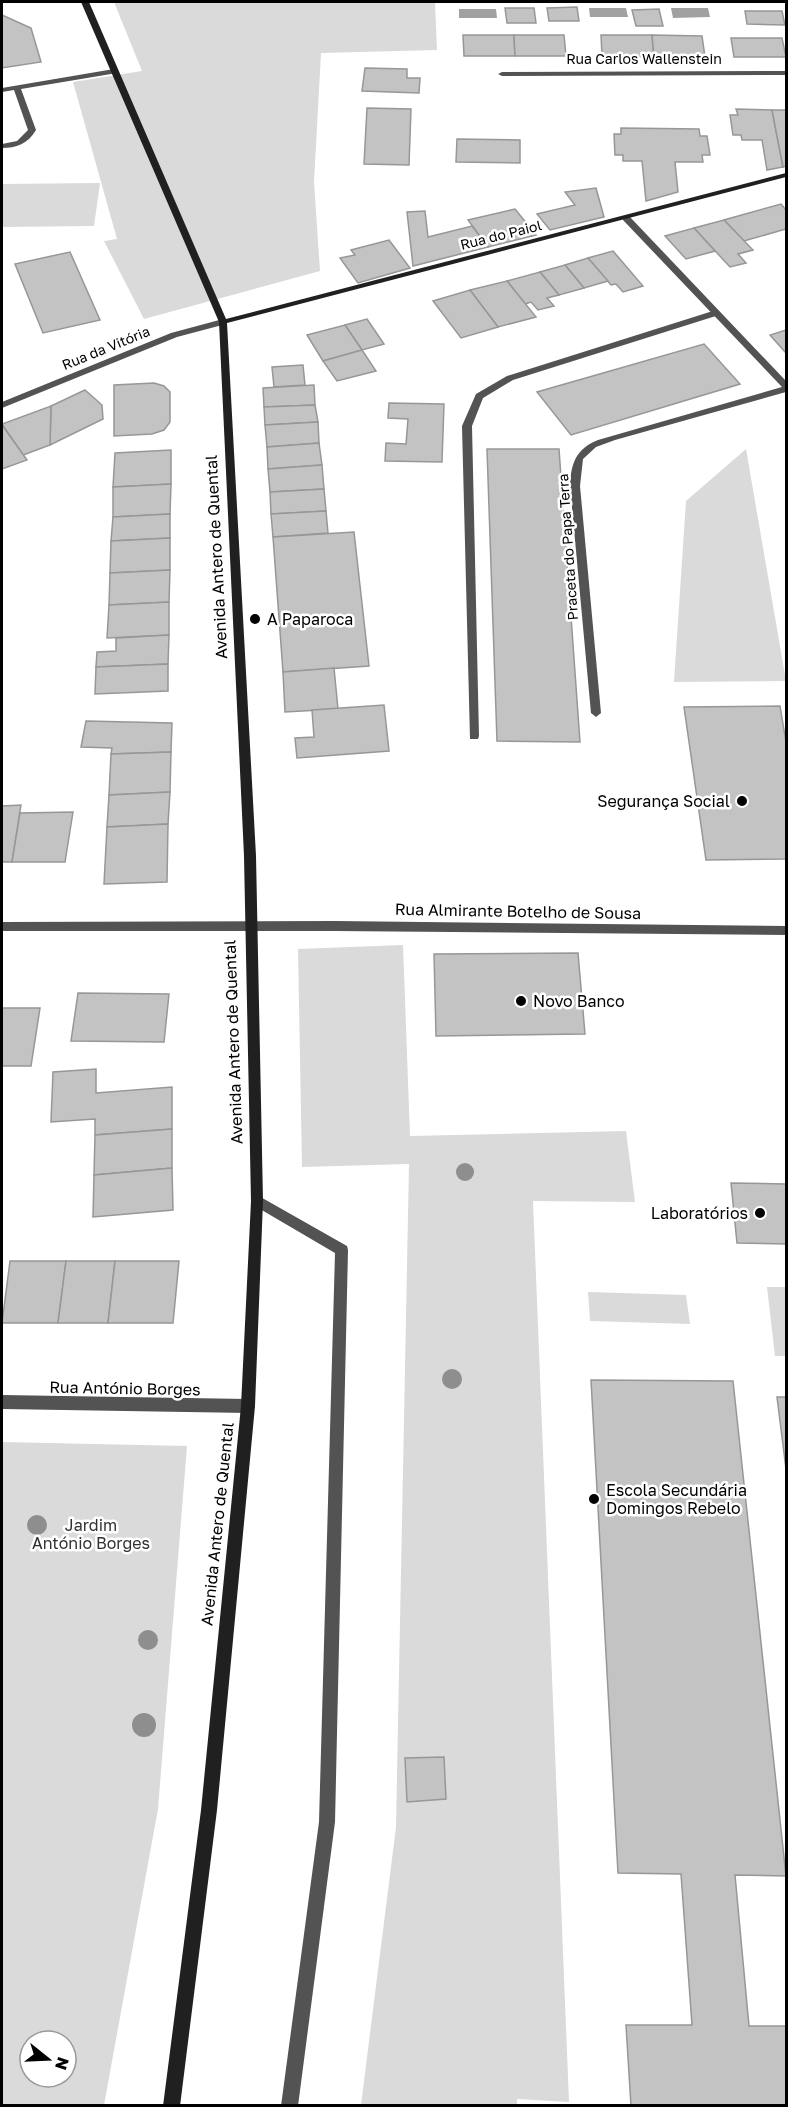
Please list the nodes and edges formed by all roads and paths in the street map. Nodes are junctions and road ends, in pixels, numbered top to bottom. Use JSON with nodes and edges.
{"nodes":[{"id":1,"x":85,"y":2,"type":"edge"},
{"id":2,"x":114,"y":71,"type":"junction"},
{"id":3,"x":786,"y":73,"type":"edge"},
{"id":4,"x":502,"y":74,"type":"dead end"},
{"id":5,"x":17,"y":88,"type":"junction"},
{"id":6,"x":2,"y":90,"type":"edge"},
{"id":7,"x":2,"y":146,"type":"edge"},
{"id":8,"x":786,"y":175,"type":"edge"},
{"id":9,"x":626,"y":218,"type":"junction"},
{"id":10,"x":716,"y":312,"type":"junction"},
{"id":11,"x":223,"y":322,"type":"junction"},
{"id":12,"x":786,"y":388,"type":"edge"},
{"id":13,"x":2,"y":405,"type":"edge"},
{"id":14,"x":596,"y":713,"type":"dead end"},
{"id":15,"x":474,"y":736,"type":"dead end"},
{"id":16,"x":249,"y":926,"type":"junction"},
{"id":17,"x":2,"y":927,"type":"edge"},
{"id":18,"x":786,"y":931,"type":"edge"},
{"id":19,"x":257,"y":1201,"type":"junction"},
{"id":20,"x":2,"y":1402,"type":"edge"},
{"id":21,"x":248,"y":1406,"type":"junction"},
{"id":22,"x":171,"y":2106,"type":"edge"},
{"id":23,"x":289,"y":2106,"type":"edge"}],
"edges":[{"from":1,"to":2,"type":"main road","name":"Avenida Antero de Quental"},
{"from":2,"to":5,"type":"street"},
{"from":2,"to":11,"type":"main road","name":"Avenida Antero de Quental"},
{"from":3,"to":4,"type":"street","name":"Rua Carlos Wallenstein"},
{"from":5,"to":6,"type":"street"},
{"from":5,"to":7,"type":"street"},
{"from":8,"to":9,"type":"main road","name":"Rua do Paiol"},
{"from":9,"to":10,"type":"street"},
{"from":9,"to":11,"type":"main road","name":"Rua do Paiol"},
{"from":10,"to":12,"type":"street"},
{"from":10,"to":15,"type":"street"},
{"from":11,"to":13,"type":"street","name":"Rua da Vitória"},
{"from":11,"to":16,"type":"main road","name":"Avenida Antero de Quental"},
{"from":12,"to":14,"type":"street","name":"Praceta do Papa Terra"},
{"from":16,"to":17,"type":"street","name":"Rua Almirante Botelho de Sousa"},
{"from":16,"to":18,"type":"street","name":"Rua Almirante Botelho de Sousa"},
{"from":16,"to":19,"type":"main road","name":"Avenida Antero de Quental"},
{"from":19,"to":21,"type":"main road","name":"Avenida Antero de Quental"},
{"from":19,"to":23,"type":"street"},
{"from":20,"to":21,"type":"street","name":"Rua António Borges"},
{"from":21,"to":22,"type":"main road","name":"Avenida Antero de Quental"}]}
